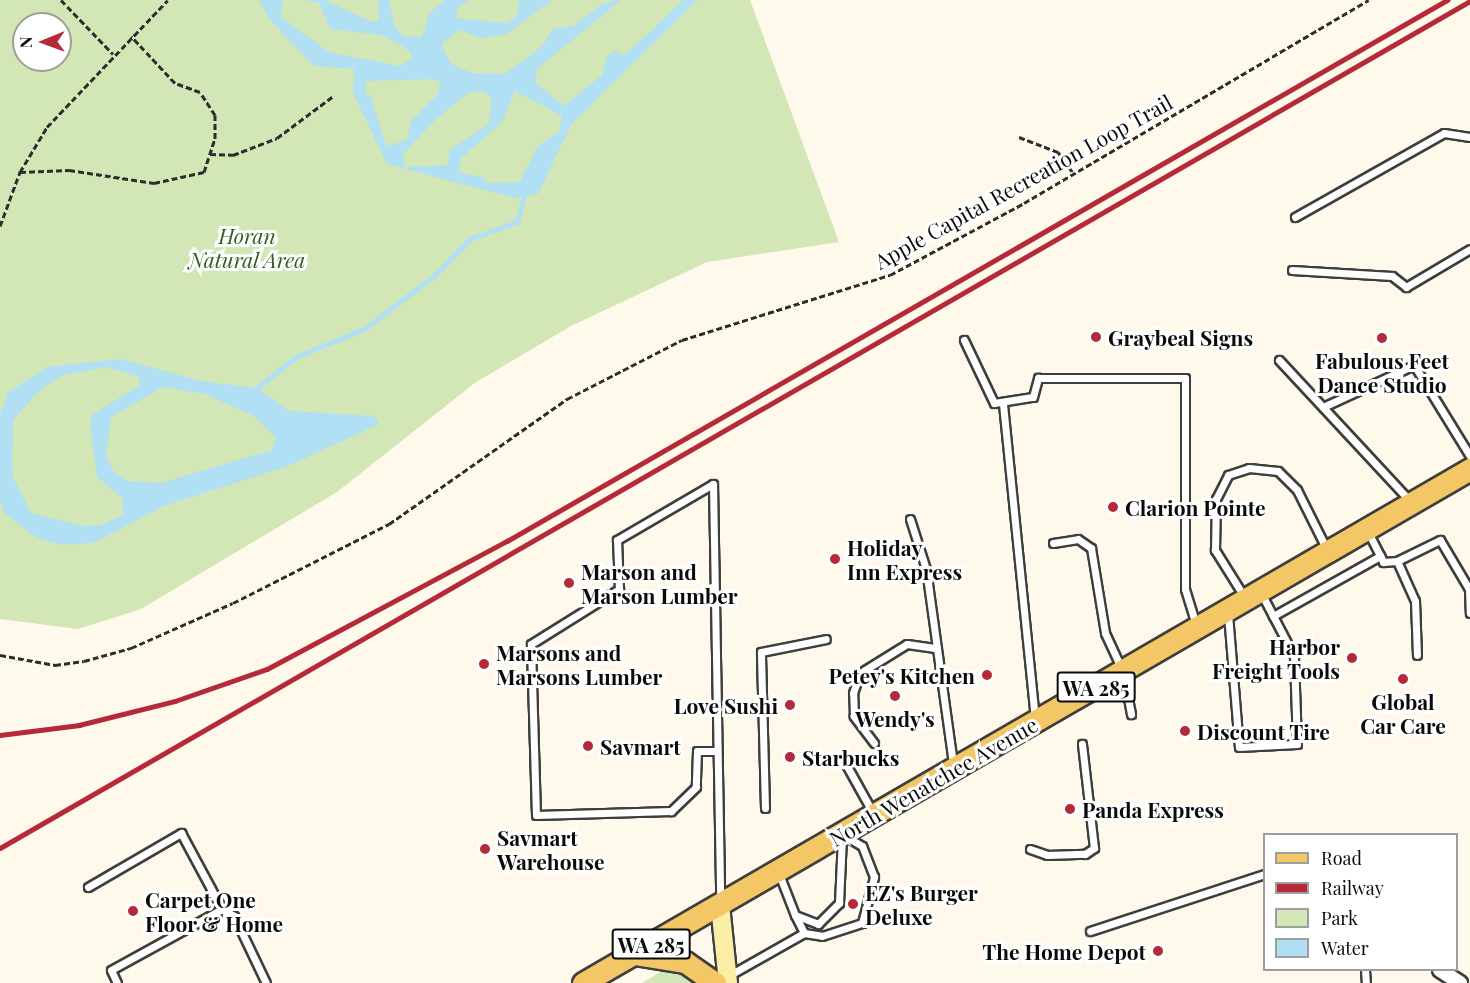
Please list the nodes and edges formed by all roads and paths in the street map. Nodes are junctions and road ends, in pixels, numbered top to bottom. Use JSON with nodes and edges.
{"nodes":[{"id":1,"x":61,"y":0,"type":"edge"},
{"id":2,"x":168,"y":0,"type":"edge"},
{"id":3,"x":1369,"y":0,"type":"edge"},
{"id":4,"x":131,"y":36,"type":"junction"},
{"id":5,"x":113,"y":54,"type":"junction"},
{"id":6,"x":332,"y":97,"type":"dead end"},
{"id":7,"x":1019,"y":137,"type":"dead end"},
{"id":8,"x":1470,"y":137,"type":"edge"},
{"id":9,"x":210,"y":154,"type":"junction"},
{"id":10,"x":20,"y":172,"type":"junction"},
{"id":11,"x":1074,"y":174,"type":"junction"},
{"id":12,"x":1295,"y":217,"type":"dead end"},
{"id":13,"x":0,"y":226,"type":"edge"},
{"id":14,"x":1470,"y":249,"type":"edge"},
{"id":15,"x":1292,"y":270,"type":"dead end"},
{"id":16,"x":964,"y":340,"type":"dead end"},
{"id":17,"x":1279,"y":360,"type":"dead end"},
{"id":18,"x":1003,"y":404,"type":"junction"},
{"id":19,"x":1323,"y":407,"type":"junction"},
{"id":20,"x":1470,"y":456,"type":"edge"},
{"id":21,"x":1470,"y":469,"type":"edge"},
{"id":22,"x":1412,"y":503,"type":"junction"},
{"id":23,"x":910,"y":519,"type":"dead end"},
{"id":24,"x":1367,"y":530,"type":"junction"},
{"id":25,"x":1053,"y":543,"type":"dead end"},
{"id":26,"x":1328,"y":552,"type":"junction"},
{"id":27,"x":1380,"y":556,"type":"junction"},
{"id":28,"x":1397,"y":561,"type":"junction"},
{"id":29,"x":1253,"y":596,"type":"junction"},
{"id":30,"x":1227,"y":611,"type":"junction"},
{"id":31,"x":1470,"y":613,"type":"edge"},
{"id":32,"x":1273,"y":616,"type":"junction"},
{"id":33,"x":1197,"y":629,"type":"junction"},
{"id":34,"x":826,"y":639,"type":"dead end"},
{"id":35,"x":937,"y":648,"type":"junction"},
{"id":36,"x":1417,"y":655,"type":"dead end"},
{"id":37,"x":0,"y":656,"type":"edge"},
{"id":38,"x":1123,"y":672,"type":"junction"},
{"id":39,"x":1131,"y":714,"type":"dead end"},
{"id":40,"x":1035,"y":722,"type":"junction"},
{"id":41,"x":873,"y":743,"type":"dead end"},
{"id":42,"x":1082,"y":744,"type":"dead end"},
{"id":43,"x":717,"y":751,"type":"junction"},
{"id":44,"x":843,"y":759,"type":"dead end"},
{"id":45,"x":954,"y":770,"type":"junction"},
{"id":46,"x":765,"y":808,"type":"dead end"},
{"id":47,"x":874,"y":816,"type":"junction"},
{"id":48,"x":842,"y":834,"type":"junction"},
{"id":49,"x":1030,"y":849,"type":"dead end"},
{"id":50,"x":778,"y":871,"type":"junction"},
{"id":51,"x":1263,"y":874,"type":"edge"},
{"id":52,"x":88,"y":887,"type":"dead end"},
{"id":53,"x":720,"y":904,"type":"junction"},
{"id":54,"x":222,"y":909,"type":"junction"},
{"id":55,"x":795,"y":915,"type":"junction"},
{"id":56,"x":1090,"y":931,"type":"dead end"},
{"id":57,"x":804,"y":933,"type":"junction"},
{"id":58,"x":634,"y":954,"type":"junction"},
{"id":59,"x":1443,"y":971,"type":"edge"},
{"id":60,"x":724,"y":981,"type":"edge"},
{"id":61,"x":117,"y":983,"type":"edge"},
{"id":62,"x":266,"y":983,"type":"edge"},
{"id":63,"x":582,"y":983,"type":"edge"},
{"id":64,"x":1460,"y":983,"type":"edge"}],
"edges":[{"from":1,"to":5,"type":"path"},
{"from":2,"to":4,"type":"path"},
{"from":3,"to":11,"type":"path","name":"Apple Capital Recreation Loop Trail"},
{"from":4,"to":5,"type":"path"},
{"from":4,"to":9,"type":"path"},
{"from":5,"to":10,"type":"path"},
{"from":6,"to":9,"type":"path"},
{"from":7,"to":11,"type":"path"},
{"from":8,"to":12,"type":"lane"},
{"from":9,"to":10,"type":"path"},
{"from":10,"to":13,"type":"path"},
{"from":11,"to":37,"type":"path","name":"Apple Capital Recreation Loop Trail"},
{"from":14,"to":15,"type":"lane"},
{"from":16,"to":18,"type":"lane"},
{"from":17,"to":19,"type":"lane"},
{"from":18,"to":33,"type":"lane"},
{"from":18,"to":40,"type":"lane"},
{"from":19,"to":20,"type":"lane"},
{"from":19,"to":22,"type":"lane"},
{"from":21,"to":22,"type":"main road","name":"North Wenatchee Avenue","number":"WA 285"},
{"from":22,"to":24,"type":"main road","name":"North Wenatchee Avenue","number":"WA 285"},
{"from":23,"to":35,"type":"lane"},
{"from":24,"to":26,"type":"main road","name":"North Wenatchee Avenue","number":"WA 285"},
{"from":24,"to":27,"type":"lane"},
{"from":25,"to":38,"type":"lane"},
{"from":26,"to":29,"type":"main road","name":"North Wenatchee Avenue","number":"WA 285"},
{"from":26,"to":29,"type":"lane"},
{"from":27,"to":28,"type":"lane"},
{"from":27,"to":32,"type":"lane"},
{"from":28,"to":31,"type":"lane"},
{"from":28,"to":36,"type":"lane"},
{"from":29,"to":30,"type":"main road","name":"North Wenatchee Avenue","number":"WA 285"},
{"from":29,"to":32,"type":"lane"},
{"from":30,"to":32,"type":"lane"},
{"from":30,"to":33,"type":"main road","name":"North Wenatchee Avenue","number":"WA 285"},
{"from":33,"to":38,"type":"main road","name":"North Wenatchee Avenue","number":"WA 285"},
{"from":34,"to":46,"type":"lane"},
{"from":35,"to":41,"type":"lane"},
{"from":35,"to":45,"type":"lane"},
{"from":38,"to":39,"type":"lane"},
{"from":38,"to":40,"type":"main road","name":"North Wenatchee Avenue","number":"WA 285"},
{"from":40,"to":45,"type":"main road","name":"North Wenatchee Avenue","number":"WA 285"},
{"from":42,"to":49,"type":"lane"},
{"from":43,"to":43,"type":"lane"},
{"from":43,"to":53,"type":"lane"},
{"from":44,"to":47,"type":"lane"},
{"from":45,"to":47,"type":"main road","name":"North Wenatchee Avenue","number":"WA 285"},
{"from":47,"to":48,"type":"main road","name":"North Wenatchee Avenue","number":"WA 285"},
{"from":48,"to":50,"type":"main road","name":"North Wenatchee Avenue","number":"WA 285"},
{"from":48,"to":55,"type":"lane"},
{"from":48,"to":57,"type":"lane"},
{"from":50,"to":53,"type":"main road","name":"North Wenatchee Avenue","number":"WA 285"},
{"from":50,"to":55,"type":"lane"},
{"from":51,"to":56,"type":"lane"},
{"from":52,"to":54,"type":"lane"},
{"from":53,"to":58,"type":"main road","name":"North Wenatchee Avenue","number":"WA 285"},
{"from":53,"to":60,"type":"main road"},
{"from":54,"to":61,"type":"lane"},
{"from":54,"to":62,"type":"lane"},
{"from":55,"to":57,"type":"lane"},
{"from":57,"to":60,"type":"lane"},
{"from":58,"to":60,"type":"main road"},
{"from":58,"to":63,"type":"main road","name":"North Wenatchee Avenue","number":"WA 285"},
{"from":59,"to":64,"type":"street"}]}
